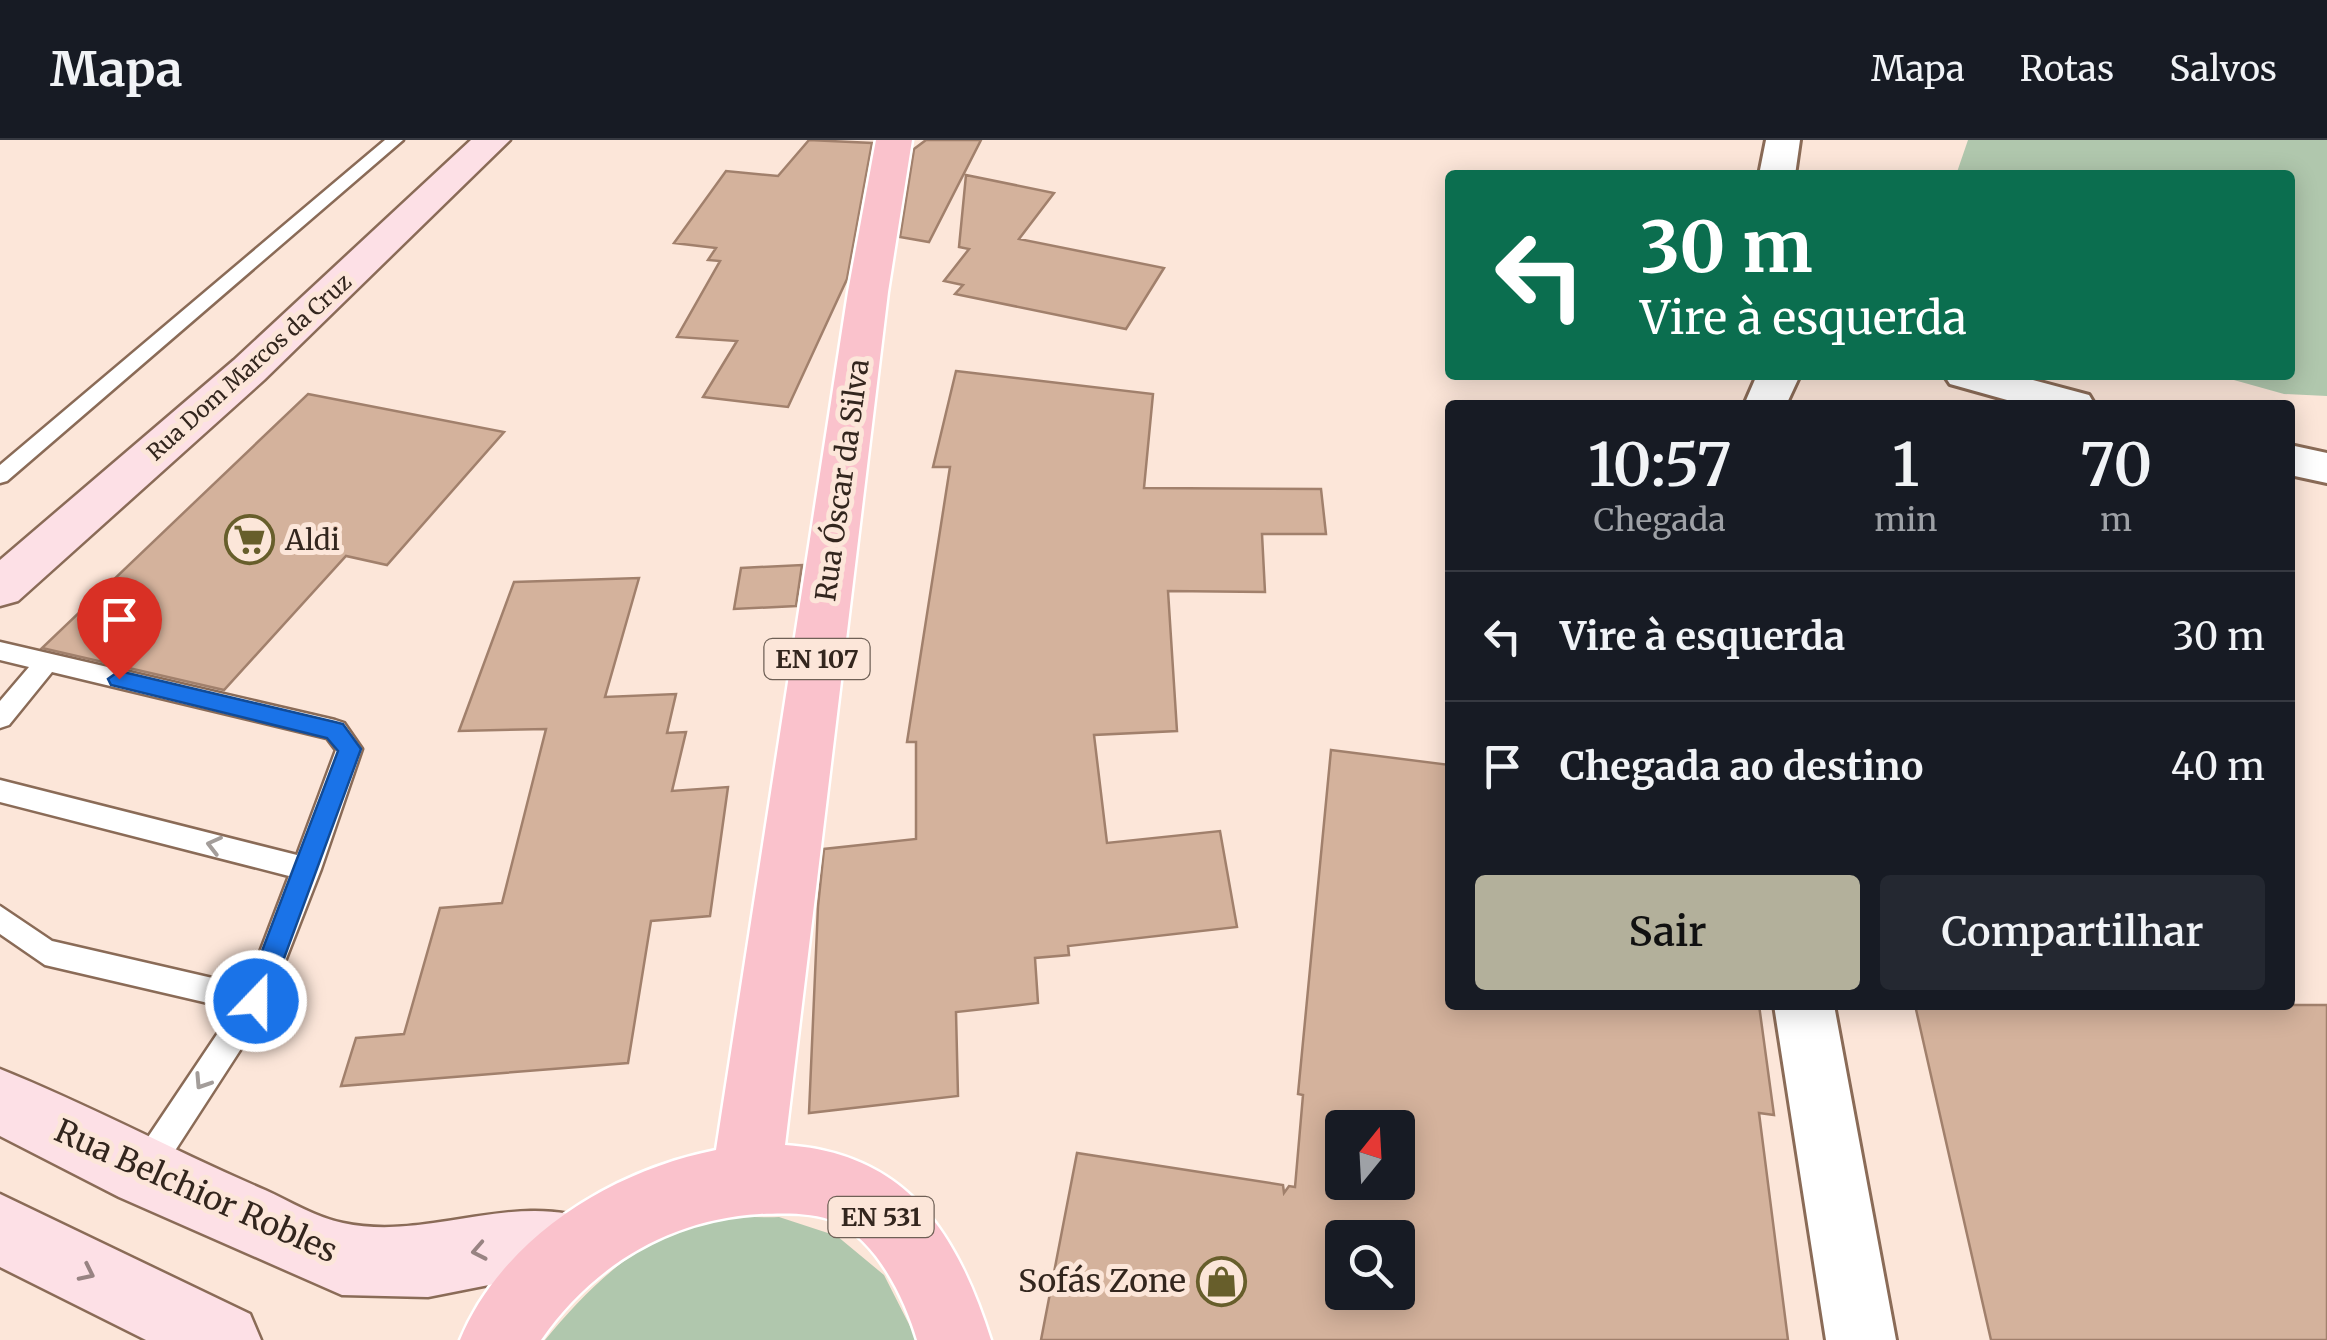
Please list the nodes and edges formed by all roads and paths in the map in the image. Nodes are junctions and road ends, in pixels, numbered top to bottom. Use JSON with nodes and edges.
{"nodes":[{"id":1,"x":395,"y":140,"type":"edge"},
{"id":2,"x":492,"y":140,"type":"edge"},
{"id":3,"x":894,"y":140,"type":"edge"},
{"id":4,"x":1783,"y":140,"type":"edge"},
{"id":5,"x":1778,"y":170,"type":"edge"},
{"id":6,"x":1984,"y":380,"type":"edge"},
{"id":7,"x":2056,"y":400,"type":"edge"},
{"id":8,"x":2295,"y":461,"type":"edge"},
{"id":9,"x":2327,"y":468,"type":"edge"},
{"id":10,"x":0,"y":476,"type":"edge"},
{"id":11,"x":0,"y":588,"type":"edge"},
{"id":12,"x":0,"y":651,"type":"edge"},
{"id":13,"x":46,"y":662,"type":"junction"},
{"id":14,"x":0,"y":718,"type":"edge"},
{"id":15,"x":0,"y":792,"type":"edge"},
{"id":16,"x":308,"y":869,"type":"junction"},
{"id":17,"x":0,"y":918,"type":"edge"},
{"id":18,"x":256,"y":1001,"type":"junction"},
{"id":19,"x":1805,"y":1010,"type":"edge"},
{"id":20,"x":0,"y":1101,"type":"edge"},
{"id":21,"x":143,"y":1173,"type":"junction"},
{"id":22,"x":746,"y":1178,"type":"junction"},
{"id":23,"x":0,"y":1230,"type":"edge"},
{"id":24,"x":576,"y":1248,"type":"junction"},
{"id":25,"x":224,"y":1340,"type":"edge"},
{"id":26,"x":498,"y":1340,"type":"edge"},
{"id":27,"x":954,"y":1340,"type":"edge"},
{"id":28,"x":1861,"y":1340,"type":"edge"}],
"edges":[{"from":1,"to":10,"type":"lane"},
{"from":2,"to":11,"type":"street","name":"Rua Dom Marcos da Cruz"},
{"from":3,"to":22,"type":"main road","name":"Rua Óscar da Silva","number":"EN 107"},
{"from":4,"to":5,"type":"street"},
{"from":6,"to":7,"type":"street"},
{"from":8,"to":9,"type":"street"},
{"from":12,"to":13,"type":"lane"},
{"from":13,"to":14,"type":"lane"},
{"from":13,"to":16,"type":"lane"},
{"from":16,"to":15,"type":"lane","one_way":true},
{"from":16,"to":18,"type":"lane"},
{"from":17,"to":18,"type":"lane"},
{"from":18,"to":21,"type":"lane","one_way":true},
{"from":19,"to":28,"type":"street"},
{"from":20,"to":21,"type":"street","name":"Rua Belchior Robles"},
{"from":24,"to":21,"type":"street","name":"Rua Belchior Robles","one_way":true},
{"from":22,"to":24,"type":"main road","number":"EN 531"},
{"from":22,"to":27,"type":"main road","number":"EN 531"},
{"from":23,"to":25,"type":"street","one_way":true},
{"from":24,"to":26,"type":"main road","number":"EN 531"}]}
